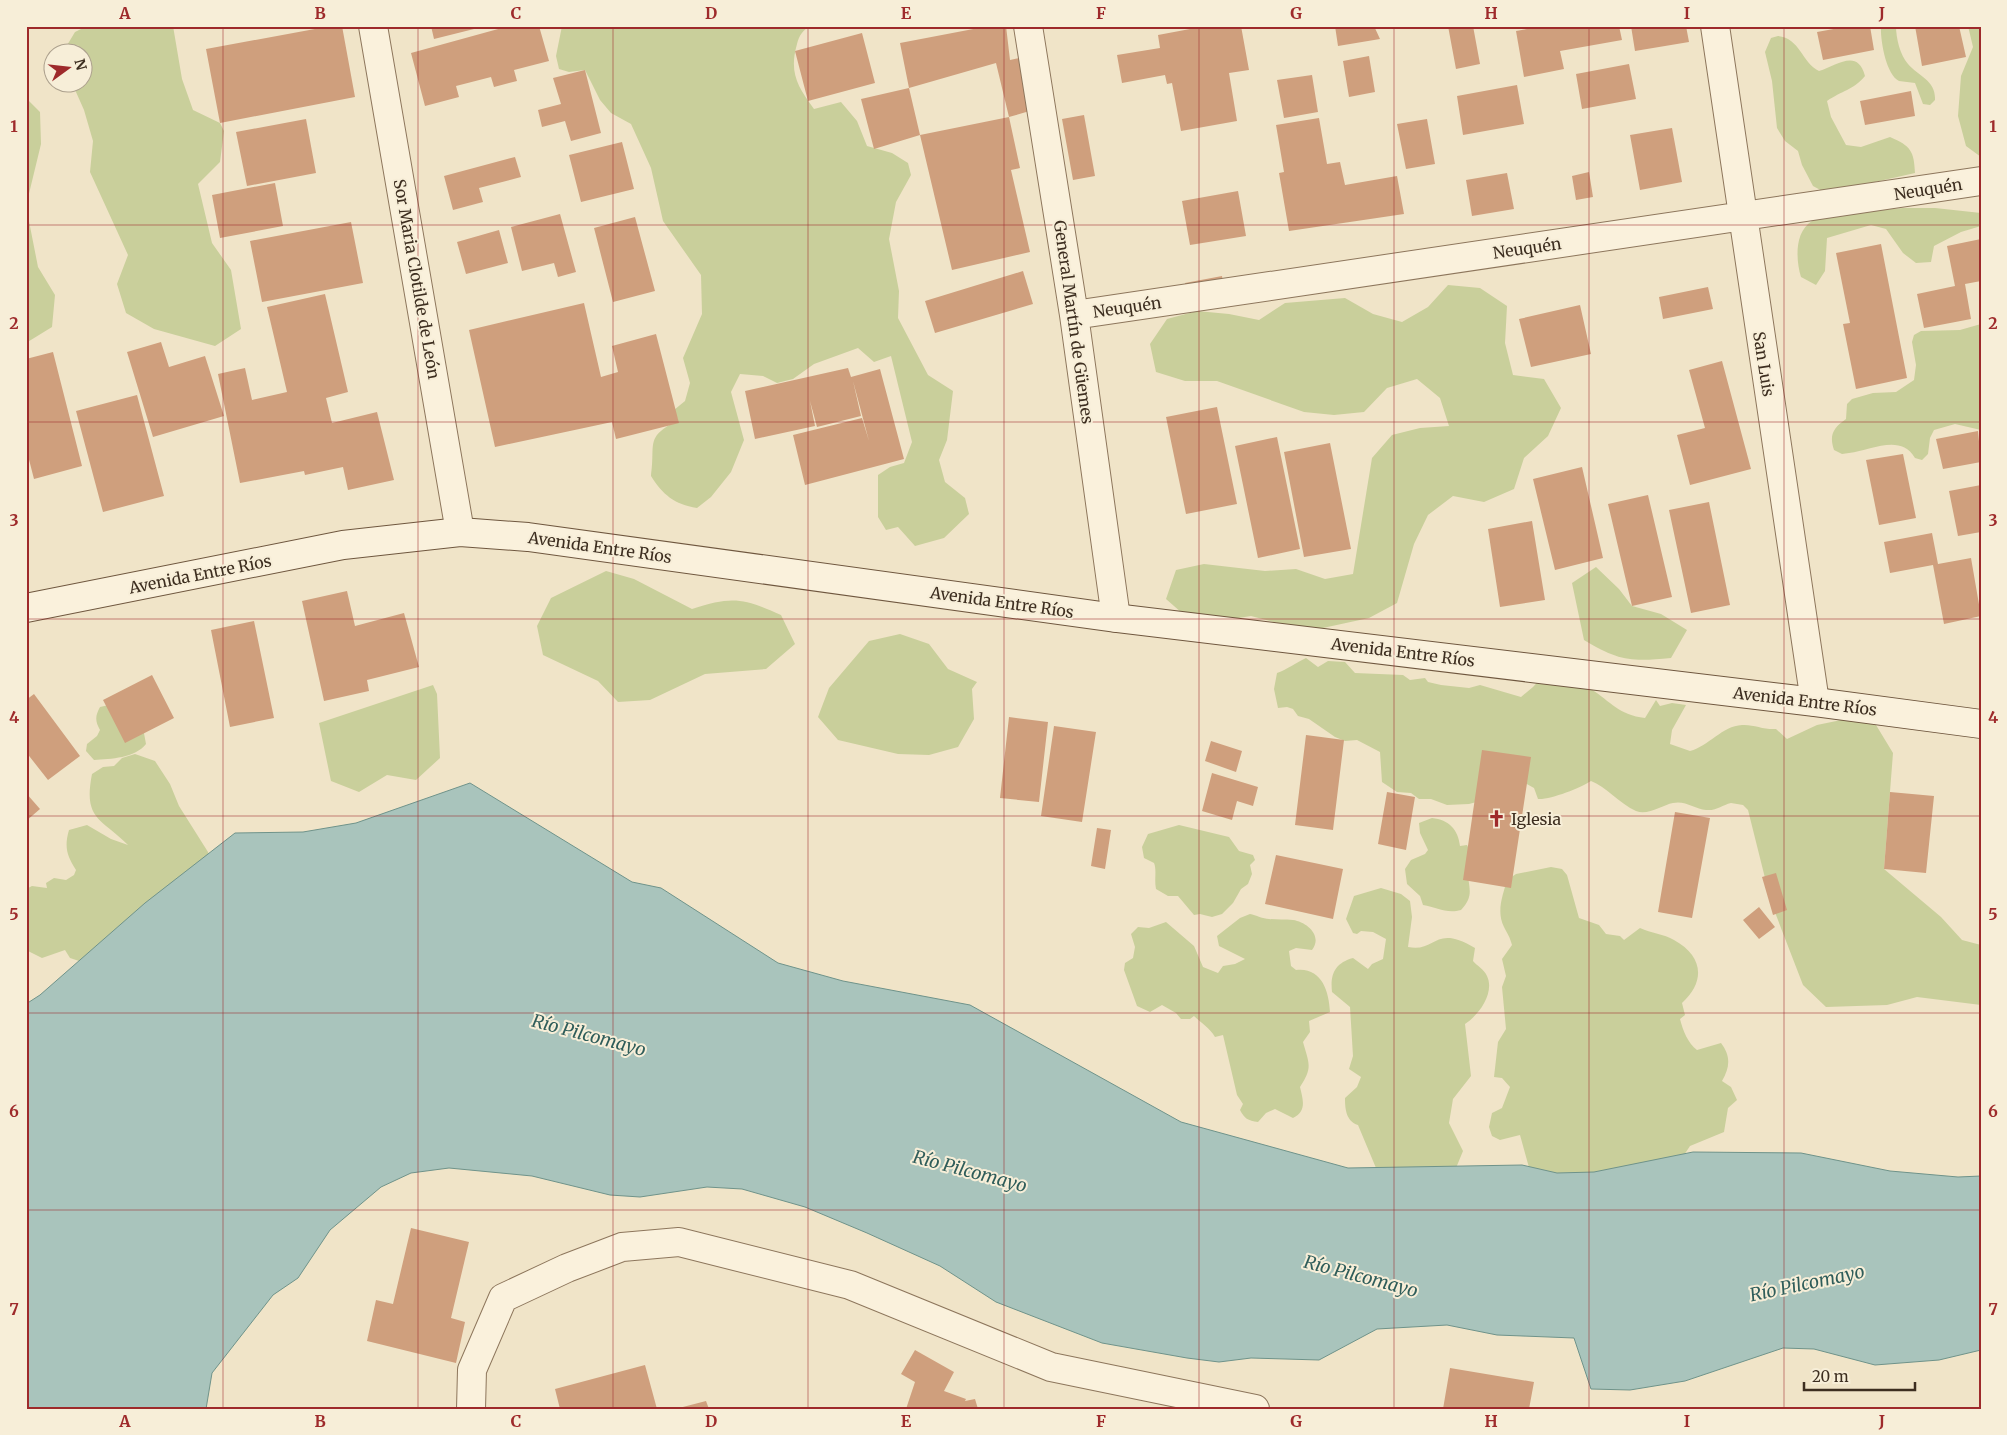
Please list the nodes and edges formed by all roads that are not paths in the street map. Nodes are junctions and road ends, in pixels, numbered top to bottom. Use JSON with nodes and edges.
{"nodes":[{"id":1,"x":373,"y":26,"type":"edge"},
{"id":2,"x":1028,"y":26,"type":"edge"},
{"id":3,"x":1715,"y":26,"type":"edge"},
{"id":4,"x":1981,"y":181,"type":"edge"},
{"id":5,"x":1742,"y":217,"type":"junction"},
{"id":6,"x":1074,"y":315,"type":"junction"},
{"id":7,"x":460,"y":532,"type":"junction"},
{"id":8,"x":26,"y":608,"type":"edge"},
{"id":9,"x":1116,"y":618,"type":"junction"},
{"id":10,"x":1815,"y":702,"type":"junction"},
{"id":11,"x":1981,"y":724,"type":"edge"},
{"id":12,"x":471,"y":1409,"type":"edge"},
{"id":13,"x":1255,"y":1409,"type":"edge"}],
"edges":[{"from":1,"to":7,"type":"street","name":"Sor Maria Clotilde de León"},
{"from":2,"to":6,"type":"street","name":"General Martín de Güemes"},
{"from":3,"to":5,"type":"street","name":"San Luis"},
{"from":4,"to":5,"type":"street","name":"Neuquén"},
{"from":5,"to":6,"type":"street","name":"Neuquén"},
{"from":5,"to":10,"type":"street","name":"San Luis"},
{"from":6,"to":9,"type":"street","name":"General Martín de Güemes"},
{"from":7,"to":8,"type":"street","name":"Avenida Entre Ríos"},
{"from":7,"to":9,"type":"street","name":"Avenida Entre Ríos"},
{"from":9,"to":10,"type":"street","name":"Avenida Entre Ríos"},
{"from":10,"to":11,"type":"street","name":"Avenida Entre Ríos"},
{"from":12,"to":13,"type":"street"}]}
